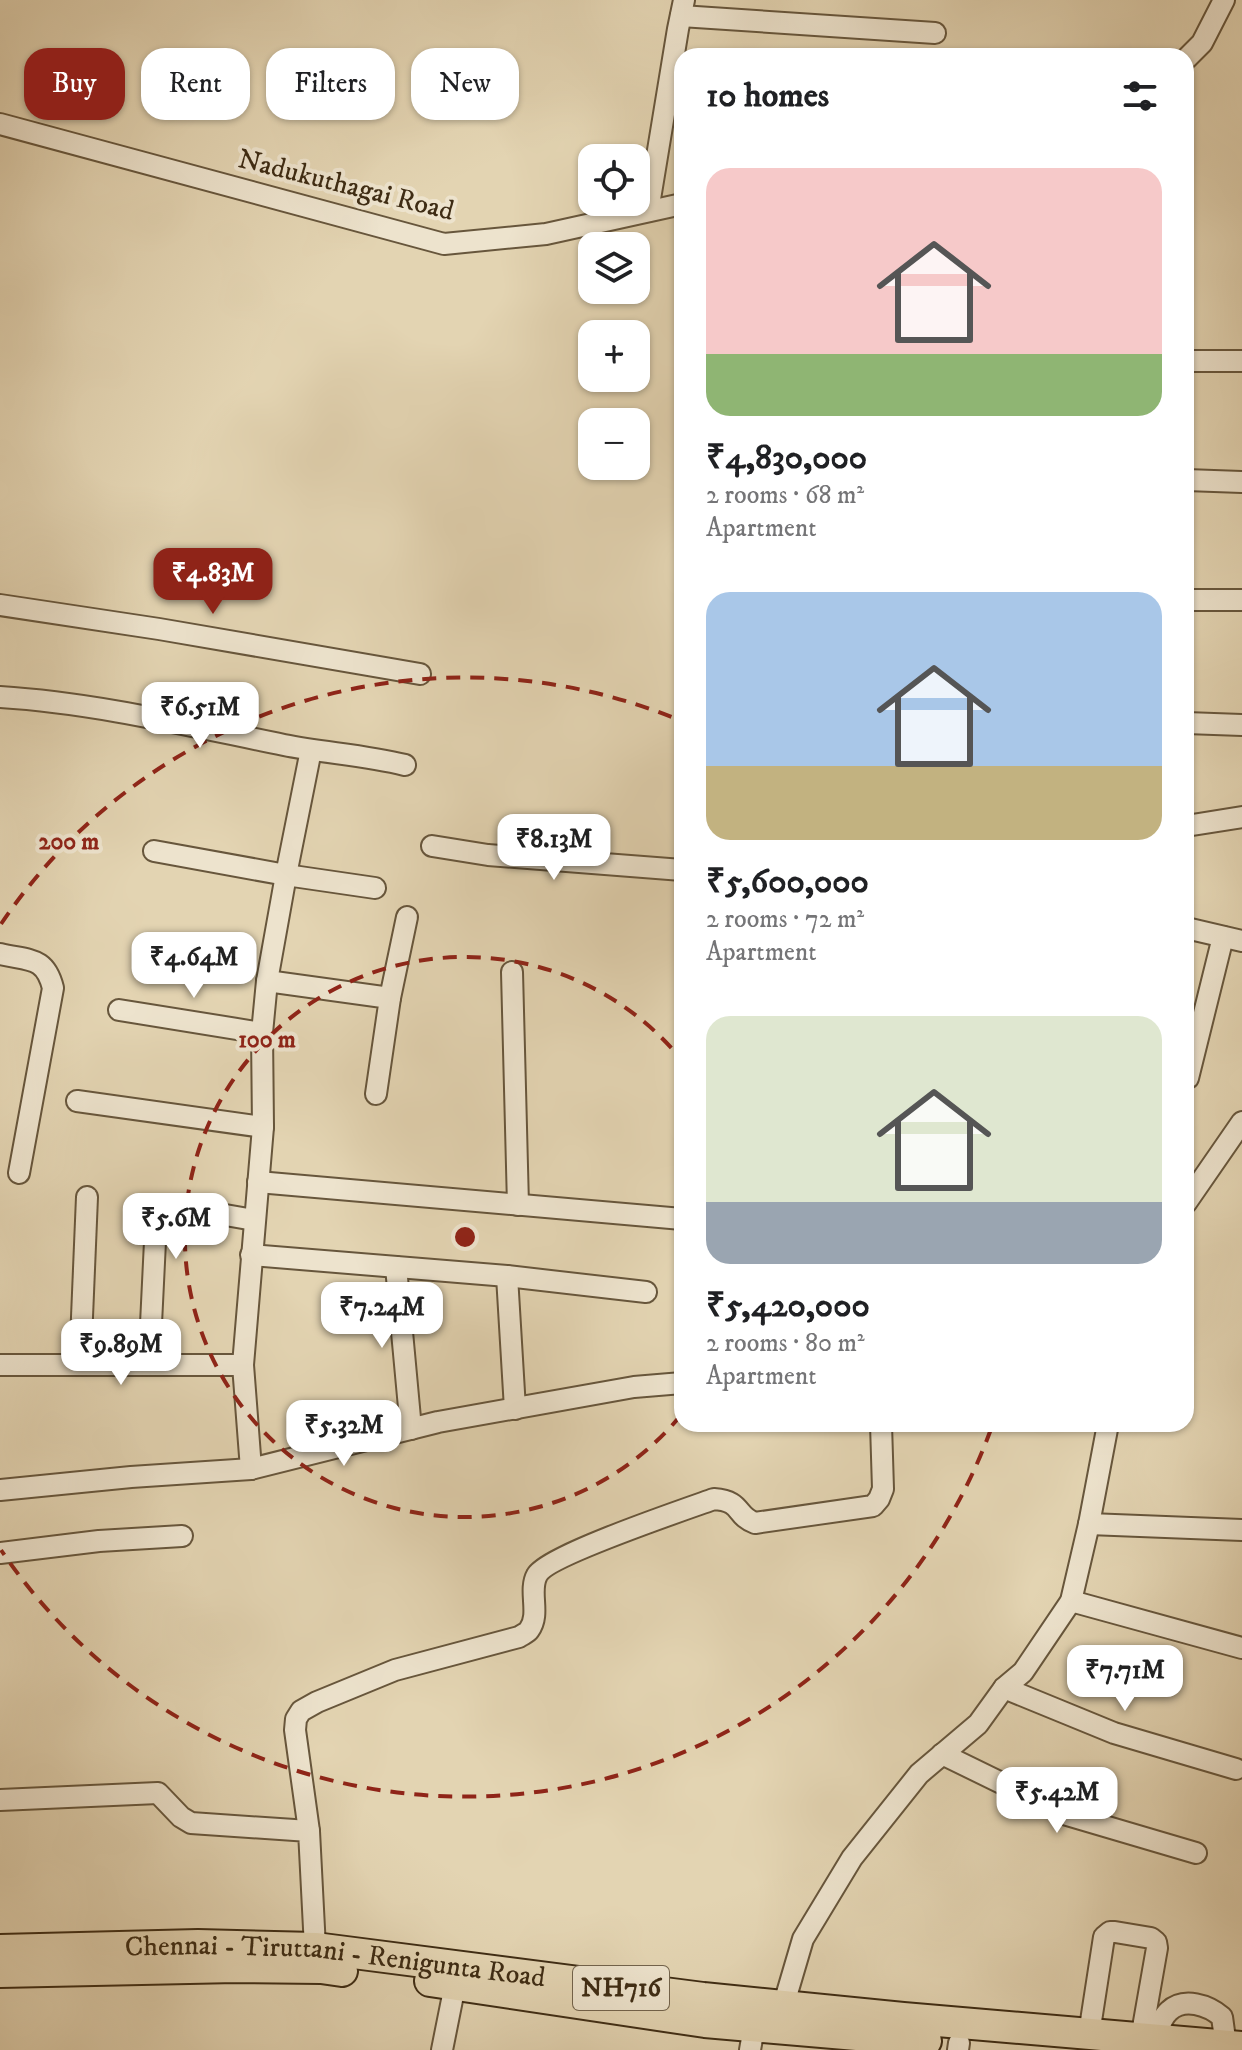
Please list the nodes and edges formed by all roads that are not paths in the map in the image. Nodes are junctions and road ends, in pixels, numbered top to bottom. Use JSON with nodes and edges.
{"nodes":[{"id":1,"x":1224,"y":0,"type":"edge"},
{"id":2,"x":682,"y":8,"type":"edge"},
{"id":3,"x":935,"y":33,"type":"dead end"},
{"id":4,"x":675,"y":48,"type":"edge"},
{"id":5,"x":1194,"y":51,"type":"edge"},
{"id":6,"x":674,"y":56,"type":"edge"},
{"id":7,"x":0,"y":124,"type":"edge"},
{"id":8,"x":650,"y":199,"type":"edge"},
{"id":9,"x":674,"y":206,"type":"edge"},
{"id":10,"x":650,"y":211,"type":"edge"},
{"id":11,"x":626,"y":216,"type":"edge"},
{"id":12,"x":1194,"y":361,"type":"edge"},
{"id":13,"x":1242,"y":361,"type":"edge"},
{"id":14,"x":1194,"y":480,"type":"edge"},
{"id":15,"x":1242,"y":482,"type":"edge"},
{"id":16,"x":1194,"y":600,"type":"edge"},
{"id":17,"x":1242,"y":600,"type":"edge"},
{"id":18,"x":0,"y":605,"type":"edge"},
{"id":19,"x":420,"y":674,"type":"dead end"},
{"id":20,"x":0,"y":697,"type":"edge"},
{"id":21,"x":1194,"y":723,"type":"edge"},
{"id":22,"x":1242,"y":725,"type":"edge"},
{"id":23,"x":311,"y":750,"type":"junction"},
{"id":24,"x":405,"y":765,"type":"dead end"},
{"id":25,"x":1242,"y":817,"type":"edge"},
{"id":26,"x":1194,"y":825,"type":"edge"},
{"id":27,"x":432,"y":846,"type":"dead end"},
{"id":28,"x":154,"y":851,"type":"dead end"},
{"id":29,"x":674,"y":869,"type":"edge"},
{"id":30,"x":286,"y":875,"type":"junction"},
{"id":31,"x":375,"y":888,"type":"dead end"},
{"id":32,"x":407,"y":917,"type":"dead end"},
{"id":33,"x":1194,"y":930,"type":"edge"},
{"id":34,"x":1232,"y":939,"type":"edge"},
{"id":35,"x":0,"y":954,"type":"edge"},
{"id":36,"x":512,"y":972,"type":"dead end"},
{"id":37,"x":267,"y":981,"type":"junction"},
{"id":38,"x":390,"y":998,"type":"junction"},
{"id":39,"x":119,"y":1010,"type":"dead end"},
{"id":40,"x":262,"y":1033,"type":"junction"},
{"id":41,"x":1194,"y":1059,"type":"edge"},
{"id":42,"x":376,"y":1094,"type":"dead end"},
{"id":43,"x":77,"y":1101,"type":"dead end"},
{"id":44,"x":1242,"y":1122,"type":"edge"},
{"id":45,"x":263,"y":1127,"type":"junction"},
{"id":46,"x":19,"y":1173,"type":"dead end"},
{"id":47,"x":258,"y":1182,"type":"junction"},
{"id":48,"x":1194,"y":1191,"type":"edge"},
{"id":49,"x":87,"y":1197,"type":"dead end"},
{"id":50,"x":518,"y":1205,"type":"junction"},
{"id":51,"x":674,"y":1218,"type":"edge"},
{"id":52,"x":254,"y":1220,"type":"junction"},
{"id":53,"x":251,"y":1255,"type":"junction"},
{"id":54,"x":396,"y":1267,"type":"junction"},
{"id":55,"x":507,"y":1276,"type":"junction"},
{"id":56,"x":646,"y":1292,"type":"dead end"},
{"id":57,"x":0,"y":1365,"type":"edge"},
{"id":58,"x":80,"y":1365,"type":"junction"},
{"id":59,"x":149,"y":1365,"type":"junction"},
{"id":60,"x":243,"y":1365,"type":"junction"},
{"id":61,"x":674,"y":1384,"type":"edge"},
{"id":62,"x":515,"y":1409,"type":"junction"},
{"id":63,"x":411,"y":1429,"type":"junction"},
{"id":64,"x":881,"y":1432,"type":"edge"},
{"id":65,"x":1106,"y":1432,"type":"edge"},
{"id":66,"x":251,"y":1469,"type":"junction"},
{"id":67,"x":0,"y":1490,"type":"edge"},
{"id":68,"x":1089,"y":1524,"type":"junction"},
{"id":69,"x":1242,"y":1530,"type":"edge"},
{"id":70,"x":182,"y":1536,"type":"dead end"},
{"id":71,"x":0,"y":1553,"type":"edge"},
{"id":72,"x":1071,"y":1601,"type":"junction"},
{"id":73,"x":1242,"y":1648,"type":"edge"},
{"id":74,"x":1004,"y":1688,"type":"junction"},
{"id":75,"x":942,"y":1754,"type":"junction"},
{"id":76,"x":1236,"y":1769,"type":"dead end"},
{"id":77,"x":0,"y":1800,"type":"edge"},
{"id":78,"x":309,"y":1831,"type":"junction"},
{"id":79,"x":1196,"y":1853,"type":"dead end"},
{"id":80,"x":0,"y":1950,"type":"edge"},
{"id":81,"x":318,"y":1958,"type":"junction"},
{"id":82,"x":0,"y":1972,"type":"edge"},
{"id":83,"x":455,"y":1985,"type":"junction"},
{"id":84,"x":766,"y":2028,"type":"edge"},
{"id":85,"x":1089,"y":2034,"type":"junction"},
{"id":86,"x":1148,"y":2039,"type":"junction"},
{"id":87,"x":1234,"y":2046,"type":"edge"},
{"id":88,"x":958,"y":2047,"type":"edge"},
{"id":89,"x":442,"y":2050,"type":"edge"},
{"id":90,"x":1043,"y":2050,"type":"edge"}],
"edges":[{"from":1,"to":5,"type":"street"},
{"from":2,"to":3,"type":"street"},
{"from":2,"to":4,"type":"street"},
{"from":6,"to":8,"type":"street"},
{"from":7,"to":11,"type":"street","name":"Nadukuthagai Road"},
{"from":9,"to":10,"type":"street","name":"Nadukuthagai Road"},
{"from":12,"to":13,"type":"street"},
{"from":14,"to":15,"type":"street"},
{"from":16,"to":17,"type":"street"},
{"from":18,"to":19,"type":"street"},
{"from":20,"to":23,"type":"street"},
{"from":21,"to":22,"type":"street"},
{"from":23,"to":24,"type":"street"},
{"from":23,"to":30,"type":"street"},
{"from":25,"to":26,"type":"street"},
{"from":27,"to":29,"type":"street"},
{"from":28,"to":30,"type":"street"},
{"from":30,"to":31,"type":"street"},
{"from":30,"to":37,"type":"street"},
{"from":32,"to":38,"type":"street"},
{"from":33,"to":34,"type":"street"},
{"from":34,"to":41,"type":"street"},
{"from":35,"to":46,"type":"street"},
{"from":36,"to":50,"type":"street"},
{"from":37,"to":38,"type":"street"},
{"from":37,"to":40,"type":"street"},
{"from":38,"to":42,"type":"street"},
{"from":39,"to":40,"type":"street"},
{"from":40,"to":45,"type":"street"},
{"from":43,"to":45,"type":"street"},
{"from":44,"to":48,"type":"street"},
{"from":45,"to":47,"type":"street"},
{"from":47,"to":50,"type":"street"},
{"from":47,"to":52,"type":"street"},
{"from":49,"to":58,"type":"street"},
{"from":50,"to":51,"type":"street"},
{"from":52,"to":53,"type":"street"},
{"from":52,"to":59,"type":"street"},
{"from":53,"to":54,"type":"street"},
{"from":53,"to":60,"type":"street"},
{"from":54,"to":55,"type":"street"},
{"from":54,"to":63,"type":"street"},
{"from":55,"to":56,"type":"street"},
{"from":55,"to":62,"type":"street"},
{"from":57,"to":58,"type":"street"},
{"from":58,"to":59,"type":"street"},
{"from":59,"to":60,"type":"street"},
{"from":60,"to":66,"type":"street"},
{"from":61,"to":62,"type":"street"},
{"from":62,"to":63,"type":"street"},
{"from":63,"to":66,"type":"street"},
{"from":64,"to":78,"type":"street"},
{"from":65,"to":68,"type":"street"},
{"from":66,"to":67,"type":"street"},
{"from":68,"to":69,"type":"street"},
{"from":68,"to":72,"type":"street"},
{"from":70,"to":71,"type":"street"},
{"from":72,"to":73,"type":"street"},
{"from":72,"to":74,"type":"street"},
{"from":74,"to":75,"type":"street"},
{"from":74,"to":76,"type":"street"},
{"from":75,"to":79,"type":"street"},
{"from":75,"to":84,"type":"street"},
{"from":77,"to":78,"type":"street"},
{"from":78,"to":81,"type":"street"},
{"from":80,"to":81,"type":"highway","name":"Chennai - Tiruttani - Renigunta Road","number":"NH716"},
{"from":81,"to":82,"type":"highway","name":"Chennai - Tiruttani - Renigunta Road","number":"NH716"},
{"from":81,"to":83,"type":"highway","name":"Chennai - Tiruttani - Renigunta Road","number":"NH716"},
{"from":81,"to":84,"type":"highway","name":"Chennai - Tiruttani - Renigunta Road","number":"NH716"},
{"from":83,"to":84,"type":"highway","name":"Chennai - Tiruttani - Renigunta Road","number":"NH716"},
{"from":83,"to":89,"type":"street"},
{"from":84,"to":85,"type":"highway","name":"Chennai - Tiruttani - Renigunta Road","number":"NH716"},
{"from":84,"to":88,"type":"highway","name":"Chennai - Tiruttani - Renigunta Road","number":"NH716"},
{"from":85,"to":86,"type":"highway","name":"Chennai - Tiruttani - Renigunta Road","number":"NH716"},
{"from":85,"to":86,"type":"street"},
{"from":86,"to":87,"type":"highway","name":"Chennai - Tiruttani - Renigunta Road","number":"NH716"},
{"from":88,"to":90,"type":"highway","name":"Chennai - Tiruttani - Renigunta Road","number":"NH716"}]}
